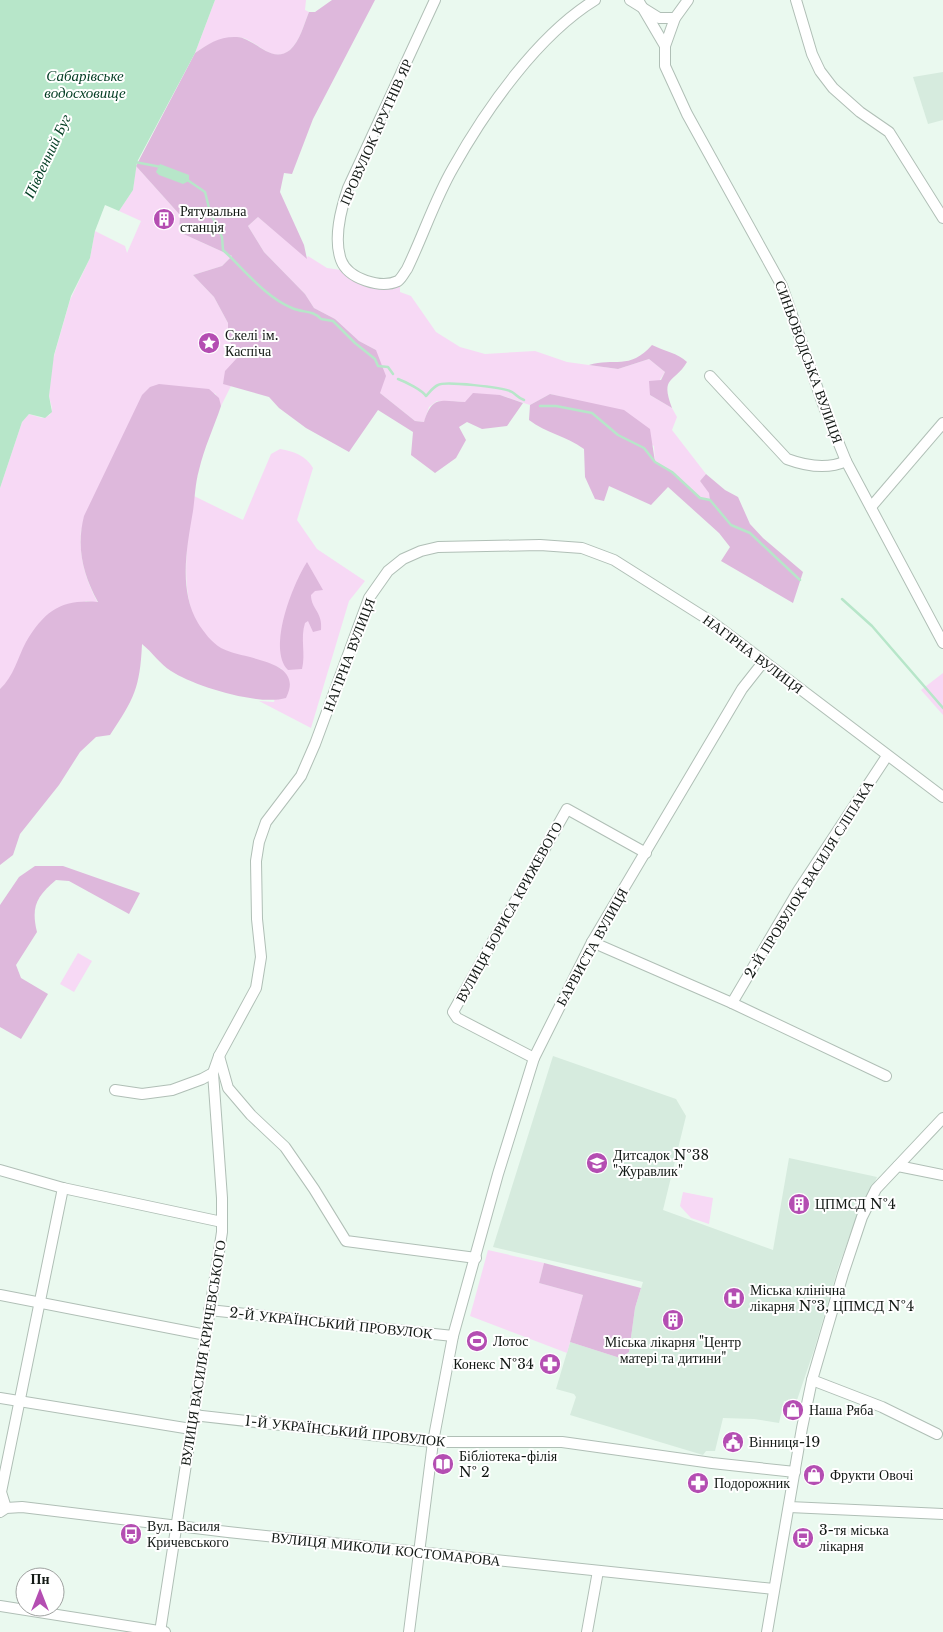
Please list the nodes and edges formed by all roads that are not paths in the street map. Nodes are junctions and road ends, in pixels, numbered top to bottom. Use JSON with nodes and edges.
{"nodes":[{"id":1,"x":435,"y":0,"type":"edge"},
{"id":2,"x":595,"y":0,"type":"edge"},
{"id":3,"x":630,"y":0,"type":"edge"},
{"id":4,"x":688,"y":0,"type":"edge"},
{"id":5,"x":796,"y":0,"type":"edge"},
{"id":6,"x":640,"y":3,"type":"edge"},
{"id":7,"x":675,"y":18,"type":"junction"},
{"id":8,"x":664,"y":46,"type":"junction"},
{"id":9,"x":943,"y":218,"type":"edge"},
{"id":10,"x":710,"y":376,"type":"dead end"},
{"id":11,"x":943,"y":423,"type":"edge"},
{"id":12,"x":846,"y":461,"type":"junction"},
{"id":13,"x":871,"y":507,"type":"junction"},
{"id":14,"x":943,"y":643,"type":"edge"},
{"id":15,"x":764,"y":661,"type":"junction"},
{"id":16,"x":887,"y":756,"type":"junction"},
{"id":17,"x":943,"y":797,"type":"edge"},
{"id":18,"x":646,"y":853,"type":"junction"},
{"id":19,"x":592,"y":942,"type":"junction"},
{"id":20,"x":732,"y":1003,"type":"junction"},
{"id":21,"x":219,"y":1056,"type":"junction"},
{"id":22,"x":534,"y":1058,"type":"junction"},
{"id":23,"x":213,"y":1073,"type":"junction"},
{"id":24,"x":886,"y":1076,"type":"dead end"},
{"id":25,"x":115,"y":1090,"type":"dead end"},
{"id":26,"x":943,"y":1118,"type":"edge"},
{"id":27,"x":898,"y":1166,"type":"junction"},
{"id":28,"x":0,"y":1170,"type":"edge"},
{"id":29,"x":943,"y":1175,"type":"edge"},
{"id":30,"x":63,"y":1188,"type":"junction"},
{"id":31,"x":222,"y":1222,"type":"junction"},
{"id":32,"x":476,"y":1258,"type":"junction"},
{"id":33,"x":0,"y":1295,"type":"edge"},
{"id":34,"x":40,"y":1302,"type":"junction"},
{"id":35,"x":210,"y":1310,"type":"junction"},
{"id":36,"x":206,"y":1335,"type":"junction"},
{"id":37,"x":453,"y":1336,"type":"junction"},
{"id":38,"x":812,"y":1380,"type":"junction"},
{"id":39,"x":0,"y":1398,"type":"edge"},
{"id":40,"x":21,"y":1401,"type":"junction"},
{"id":41,"x":193,"y":1414,"type":"junction"},
{"id":42,"x":191,"y":1429,"type":"junction"},
{"id":43,"x":937,"y":1434,"type":"dead end"},
{"id":44,"x":434,"y":1442,"type":"junction"},
{"id":45,"x":795,"y":1472,"type":"junction"},
{"id":46,"x":789,"y":1507,"type":"junction"},
{"id":47,"x":3,"y":1510,"type":"edge"},
{"id":48,"x":943,"y":1514,"type":"edge"},
{"id":49,"x":176,"y":1526,"type":"junction"},
{"id":50,"x":421,"y":1553,"type":"junction"},
{"id":51,"x":598,"y":1571,"type":"junction"},
{"id":52,"x":774,"y":1589,"type":"junction"},
{"id":53,"x":0,"y":1606,"type":"edge"},
{"id":54,"x":160,"y":1632,"type":"edge"},
{"id":55,"x":165,"y":1632,"type":"edge"},
{"id":56,"x":409,"y":1632,"type":"edge"},
{"id":57,"x":587,"y":1632,"type":"edge"},
{"id":58,"x":767,"y":1632,"type":"edge"}],
"edges":[{"from":1,"to":2,"type":"street","name":"ПРОВУЛОК КРУТНІВ ЯР"},
{"from":3,"to":6,"type":"street"},
{"from":4,"to":7,"type":"street","name":"СИНЬОВОДСЬКА ВУЛИЦЯ"},
{"from":5,"to":9,"type":"street"},
{"from":6,"to":7,"type":"street"},
{"from":6,"to":8,"type":"street"},
{"from":7,"to":8,"type":"street","name":"СИНЬОВОДСЬКА ВУЛИЦЯ"},
{"from":8,"to":12,"type":"street","name":"СИНЬОВОДСЬКА ВУЛИЦЯ"},
{"from":10,"to":12,"type":"street"},
{"from":11,"to":13,"type":"street"},
{"from":12,"to":13,"type":"street","name":"СИНЬОВОДСЬКА ВУЛИЦЯ"},
{"from":13,"to":14,"type":"street","name":"СИНЬОВОДСЬКА ВУЛИЦЯ"},
{"from":15,"to":16,"type":"street","name":"НАГІРНА ВУЛИЦЯ"},
{"from":15,"to":18,"type":"street","name":"БАРВИСТА ВУЛИЦЯ"},
{"from":15,"to":21,"type":"street","name":"НАГІРНА ВУЛИЦЯ"},
{"from":16,"to":17,"type":"street","name":"НАГІРНА ВУЛИЦЯ"},
{"from":16,"to":20,"type":"street","name":"2-Й ПРОВУЛОК ВАСИЛЯ СЛІПАКА"},
{"from":18,"to":19,"type":"street","name":"БАРВИСТА ВУЛИЦЯ"},
{"from":18,"to":22,"type":"street","name":"ВУЛИЦЯ БОРИСА КРИЖЕВОГО"},
{"from":19,"to":20,"type":"street"},
{"from":19,"to":22,"type":"street","name":"БАРВИСТА ВУЛИЦЯ"},
{"from":20,"to":24,"type":"street"},
{"from":21,"to":23,"type":"street","name":"НАГІРНА ВУЛИЦЯ"},
{"from":21,"to":32,"type":"street"},
{"from":22,"to":32,"type":"street","name":"БАРВИСТА ВУЛИЦЯ"},
{"from":23,"to":25,"type":"street"},
{"from":23,"to":31,"type":"street","name":"ВУЛИЦЯ ВАСИЛЯ КРИЧЕВСЬКОГО"},
{"from":26,"to":27,"type":"street"},
{"from":27,"to":29,"type":"street"},
{"from":27,"to":38,"type":"street"},
{"from":28,"to":30,"type":"street"},
{"from":30,"to":31,"type":"street"},
{"from":30,"to":34,"type":"street"},
{"from":31,"to":35,"type":"street","name":"ВУЛИЦЯ ВАСИЛЯ КРИЧЕВСЬКОГО"},
{"from":32,"to":37,"type":"street","name":"БАРВИСТА ВУЛИЦЯ"},
{"from":33,"to":34,"type":"street"},
{"from":34,"to":36,"type":"street"},
{"from":34,"to":40,"type":"street"},
{"from":35,"to":36,"type":"street","name":"ВУЛИЦЯ ВАСИЛЯ КРИЧЕВСЬКОГО"},
{"from":35,"to":37,"type":"street","name":"2-Й УКРАЇНСЬКИЙ ПРОВУЛОК"},
{"from":36,"to":41,"type":"street","name":"ВУЛИЦЯ ВАСИЛЯ КРИЧЕВСЬКОГО"},
{"from":37,"to":44,"type":"street","name":"БАРВИСТА ВУЛИЦЯ"},
{"from":38,"to":43,"type":"street"},
{"from":38,"to":45,"type":"street"},
{"from":39,"to":40,"type":"street"},
{"from":40,"to":42,"type":"street"},
{"from":40,"to":47,"type":"street"},
{"from":41,"to":42,"type":"street","name":"ВУЛИЦЯ ВАСИЛЯ КРИЧЕВСЬКОГО"},
{"from":41,"to":44,"type":"street","name":"1-Й УКРАЇНСЬКИЙ ПРОВУЛОК"},
{"from":42,"to":49,"type":"street","name":"ВУЛИЦЯ ВАСИЛЯ КРИЧЕВСЬКОГО"},
{"from":44,"to":45,"type":"street","name":"1-Й УКРАЇНСЬКИЙ ПРОВУЛОК"},
{"from":44,"to":50,"type":"street","name":"БАРВИСТА ВУЛИЦЯ"},
{"from":45,"to":46,"type":"street"},
{"from":46,"to":48,"type":"street"},
{"from":46,"to":52,"type":"street"},
{"from":47,"to":49,"type":"street","name":"ВУЛИЦЯ МИКОЛИ КОСТОМАРОВА"},
{"from":49,"to":50,"type":"street","name":"ВУЛИЦЯ МИКОЛИ КОСТОМАРОВА"},
{"from":49,"to":54,"type":"street","name":"ВУЛИЦЯ ВАСИЛЯ КРИЧЕВСЬКОГО"},
{"from":50,"to":51,"type":"street","name":"ВУЛИЦЯ МИКОЛИ КОСТОМАРОВА"},
{"from":50,"to":56,"type":"street","name":"БАРВИСТА ВУЛИЦЯ"},
{"from":51,"to":52,"type":"street","name":"ВУЛИЦЯ МИКОЛИ КОСТОМАРОВА"},
{"from":51,"to":57,"type":"street"},
{"from":52,"to":58,"type":"street"},
{"from":53,"to":54,"type":"street"},
{"from":54,"to":55,"type":"street"}]}
